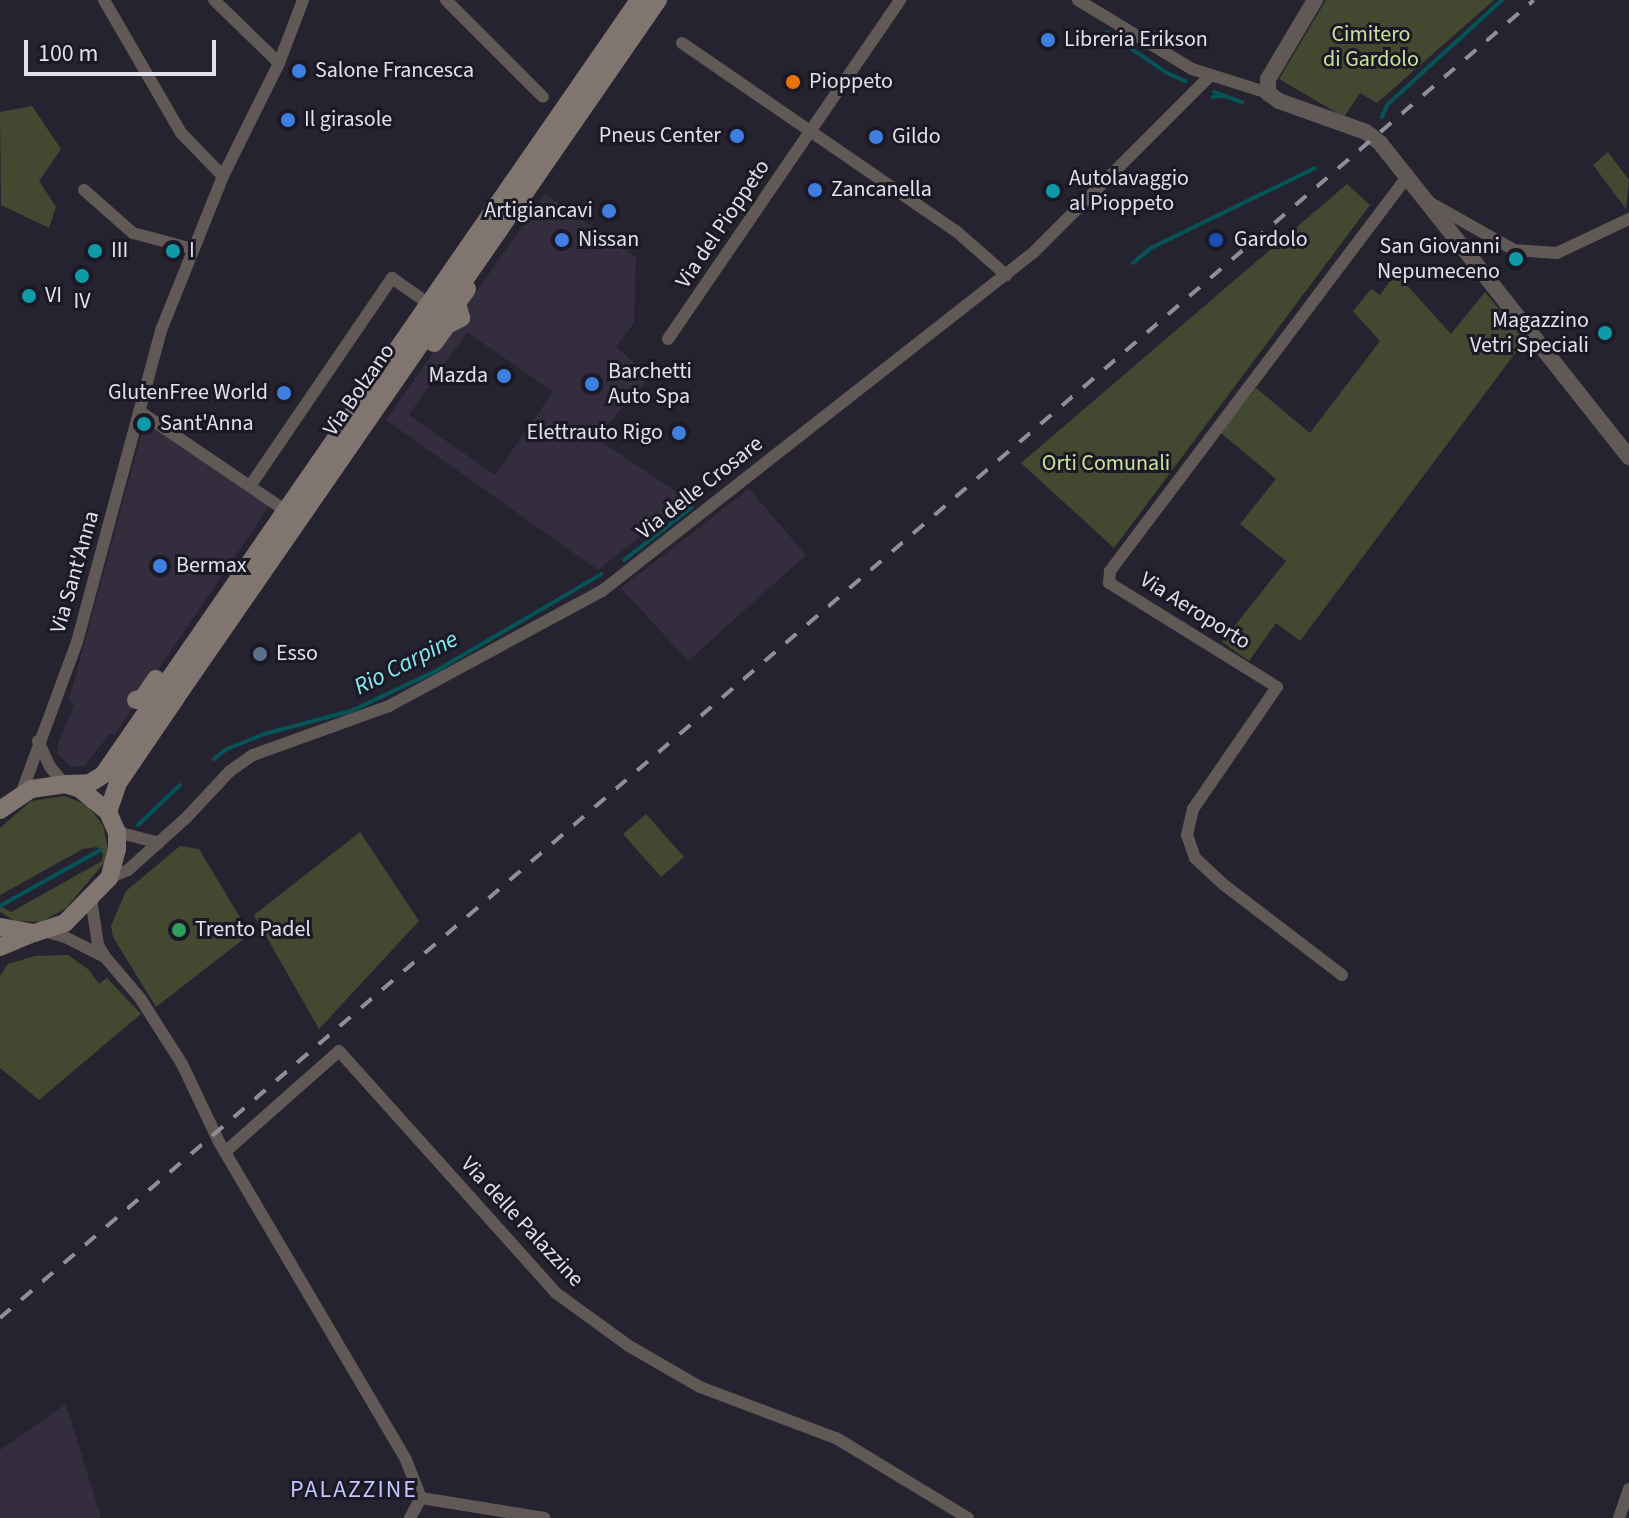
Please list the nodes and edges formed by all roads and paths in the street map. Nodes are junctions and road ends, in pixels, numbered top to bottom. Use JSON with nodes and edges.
{"nodes":[{"id":1,"x":104,"y":0,"type":"edge"},
{"id":2,"x":214,"y":0,"type":"edge"},
{"id":3,"x":446,"y":0,"type":"edge"},
{"id":4,"x":639,"y":0,"type":"edge"},
{"id":5,"x":658,"y":0,"type":"edge"},
{"id":6,"x":900,"y":0,"type":"edge"},
{"id":7,"x":1078,"y":0,"type":"edge"},
{"id":8,"x":1315,"y":0,"type":"edge"},
{"id":9,"x":300,"y":2,"type":"edge"},
{"id":10,"x":1093,"y":4,"type":"edge"},
{"id":11,"x":682,"y":43,"type":"dead end"},
{"id":12,"x":279,"y":63,"type":"junction"},
{"id":13,"x":1209,"y":77,"type":"junction"},
{"id":14,"x":1268,"y":93,"type":"junction"},
{"id":15,"x":543,"y":97,"type":"dead end"},
{"id":16,"x":810,"y":131,"type":"junction"},
{"id":17,"x":223,"y":176,"type":"junction"},
{"id":18,"x":1407,"y":177,"type":"junction"},
{"id":19,"x":84,"y":190,"type":"dead end"},
{"id":20,"x":1427,"y":201,"type":"junction"},
{"id":21,"x":1629,"y":219,"type":"edge"},
{"id":22,"x":193,"y":249,"type":"junction"},
{"id":23,"x":1006,"y":275,"type":"junction"},
{"id":24,"x":429,"y":304,"type":"junction"},
{"id":25,"x":668,"y":339,"type":"dead end"},
{"id":26,"x":139,"y":411,"type":"junction"},
{"id":27,"x":1629,"y":457,"type":"edge"},
{"id":28,"x":250,"y":486,"type":"junction"},
{"id":29,"x":286,"y":511,"type":"junction"},
{"id":30,"x":207,"y":626,"type":"junction"},
{"id":31,"x":136,"y":700,"type":"dead end"},
{"id":32,"x":38,"y":741,"type":"junction"},
{"id":33,"x":65,"y":784,"type":"junction"},
{"id":34,"x":21,"y":794,"type":"junction"},
{"id":35,"x":1,"y":809,"type":"edge"},
{"id":36,"x":108,"y":812,"type":"junction"},
{"id":37,"x":117,"y":832,"type":"junction"},
{"id":38,"x":159,"y":843,"type":"junction"},
{"id":39,"x":109,"y":878,"type":"junction"},
{"id":40,"x":91,"y":899,"type":"junction"},
{"id":41,"x":0,"y":927,"type":"edge"},
{"id":42,"x":39,"y":932,"type":"junction"},
{"id":43,"x":0,"y":947,"type":"edge"},
{"id":44,"x":105,"y":957,"type":"junction"},
{"id":45,"x":1342,"y":975,"type":"dead end"},
{"id":46,"x":225,"y":1152,"type":"junction"},
{"id":47,"x":1629,"y":1489,"type":"edge"},
{"id":48,"x":421,"y":1498,"type":"junction"},
{"id":49,"x":410,"y":1518,"type":"edge"},
{"id":50,"x":544,"y":1518,"type":"edge"},
{"id":51,"x":968,"y":1518,"type":"edge"},
{"id":52,"x":1619,"y":1518,"type":"edge"}],
"edges":[{"from":1,"to":17,"type":"street"},
{"from":2,"to":12,"type":"street"},
{"from":3,"to":15,"type":"street"},
{"from":4,"to":24,"type":"main road","name":"Via Bolzano"},
{"from":5,"to":36,"type":"main road","name":"Via Bolzano"},
{"from":6,"to":16,"type":"street","name":"Via del Pioppeto"},
{"from":7,"to":10,"type":"street"},
{"from":8,"to":14,"type":"street"},
{"from":9,"to":12,"type":"street","name":"Via Sant'Anna"},
{"from":10,"to":13,"type":"street"},
{"from":11,"to":16,"type":"street"},
{"from":12,"to":17,"type":"street","name":"Via Sant'Anna"},
{"from":13,"to":14,"type":"street"},
{"from":13,"to":23,"type":"street","name":"Via delle Crosare"},
{"from":14,"to":18,"type":"street"},
{"from":16,"to":23,"type":"street"},
{"from":16,"to":25,"type":"street","name":"Via del Pioppeto"},
{"from":17,"to":22,"type":"street","name":"Via Sant'Anna"},
{"from":18,"to":20,"type":"street"},
{"from":18,"to":45,"type":"street","name":"Via Aeroporto"},
{"from":19,"to":22,"type":"street"},
{"from":20,"to":21,"type":"street"},
{"from":20,"to":27,"type":"street"},
{"from":22,"to":26,"type":"street","name":"Via Sant'Anna"},
{"from":23,"to":38,"type":"street","name":"Via delle Crosare"},
{"from":24,"to":28,"type":"street","name":"Via Bolzano"},
{"from":24,"to":29,"type":"main road","name":"Via Bolzano"},
{"from":26,"to":28,"type":"street"},
{"from":26,"to":32,"type":"street","name":"Via Sant'Anna"},
{"from":28,"to":29,"type":"street"},
{"from":29,"to":30,"type":"main road","name":"Via Bolzano"},
{"from":30,"to":31,"type":"main road"},
{"from":30,"to":33,"type":"main road","name":"Via Bolzano"},
{"from":32,"to":33,"type":"street"},
{"from":32,"to":34,"type":"street","name":"Via Sant'Anna"},
{"from":33,"to":34,"type":"main road","name":"Via Bolzano"},
{"from":33,"to":36,"type":"main road"},
{"from":34,"to":35,"type":"main road"},
{"from":36,"to":37,"type":"main road"},
{"from":37,"to":38,"type":"street"},
{"from":37,"to":39,"type":"main road"},
{"from":38,"to":39,"type":"street","name":"Via delle Crosare"},
{"from":39,"to":40,"type":"main road"},
{"from":40,"to":42,"type":"main road"},
{"from":40,"to":44,"type":"street"},
{"from":41,"to":42,"type":"main road"},
{"from":42,"to":43,"type":"main road"},
{"from":42,"to":44,"type":"street"},
{"from":44,"to":46,"type":"street"},
{"from":46,"to":48,"type":"street"},
{"from":46,"to":51,"type":"street","name":"Via delle Palazzine"},
{"from":47,"to":52,"type":"street"},
{"from":48,"to":49,"type":"street"},
{"from":48,"to":50,"type":"street"}]}
